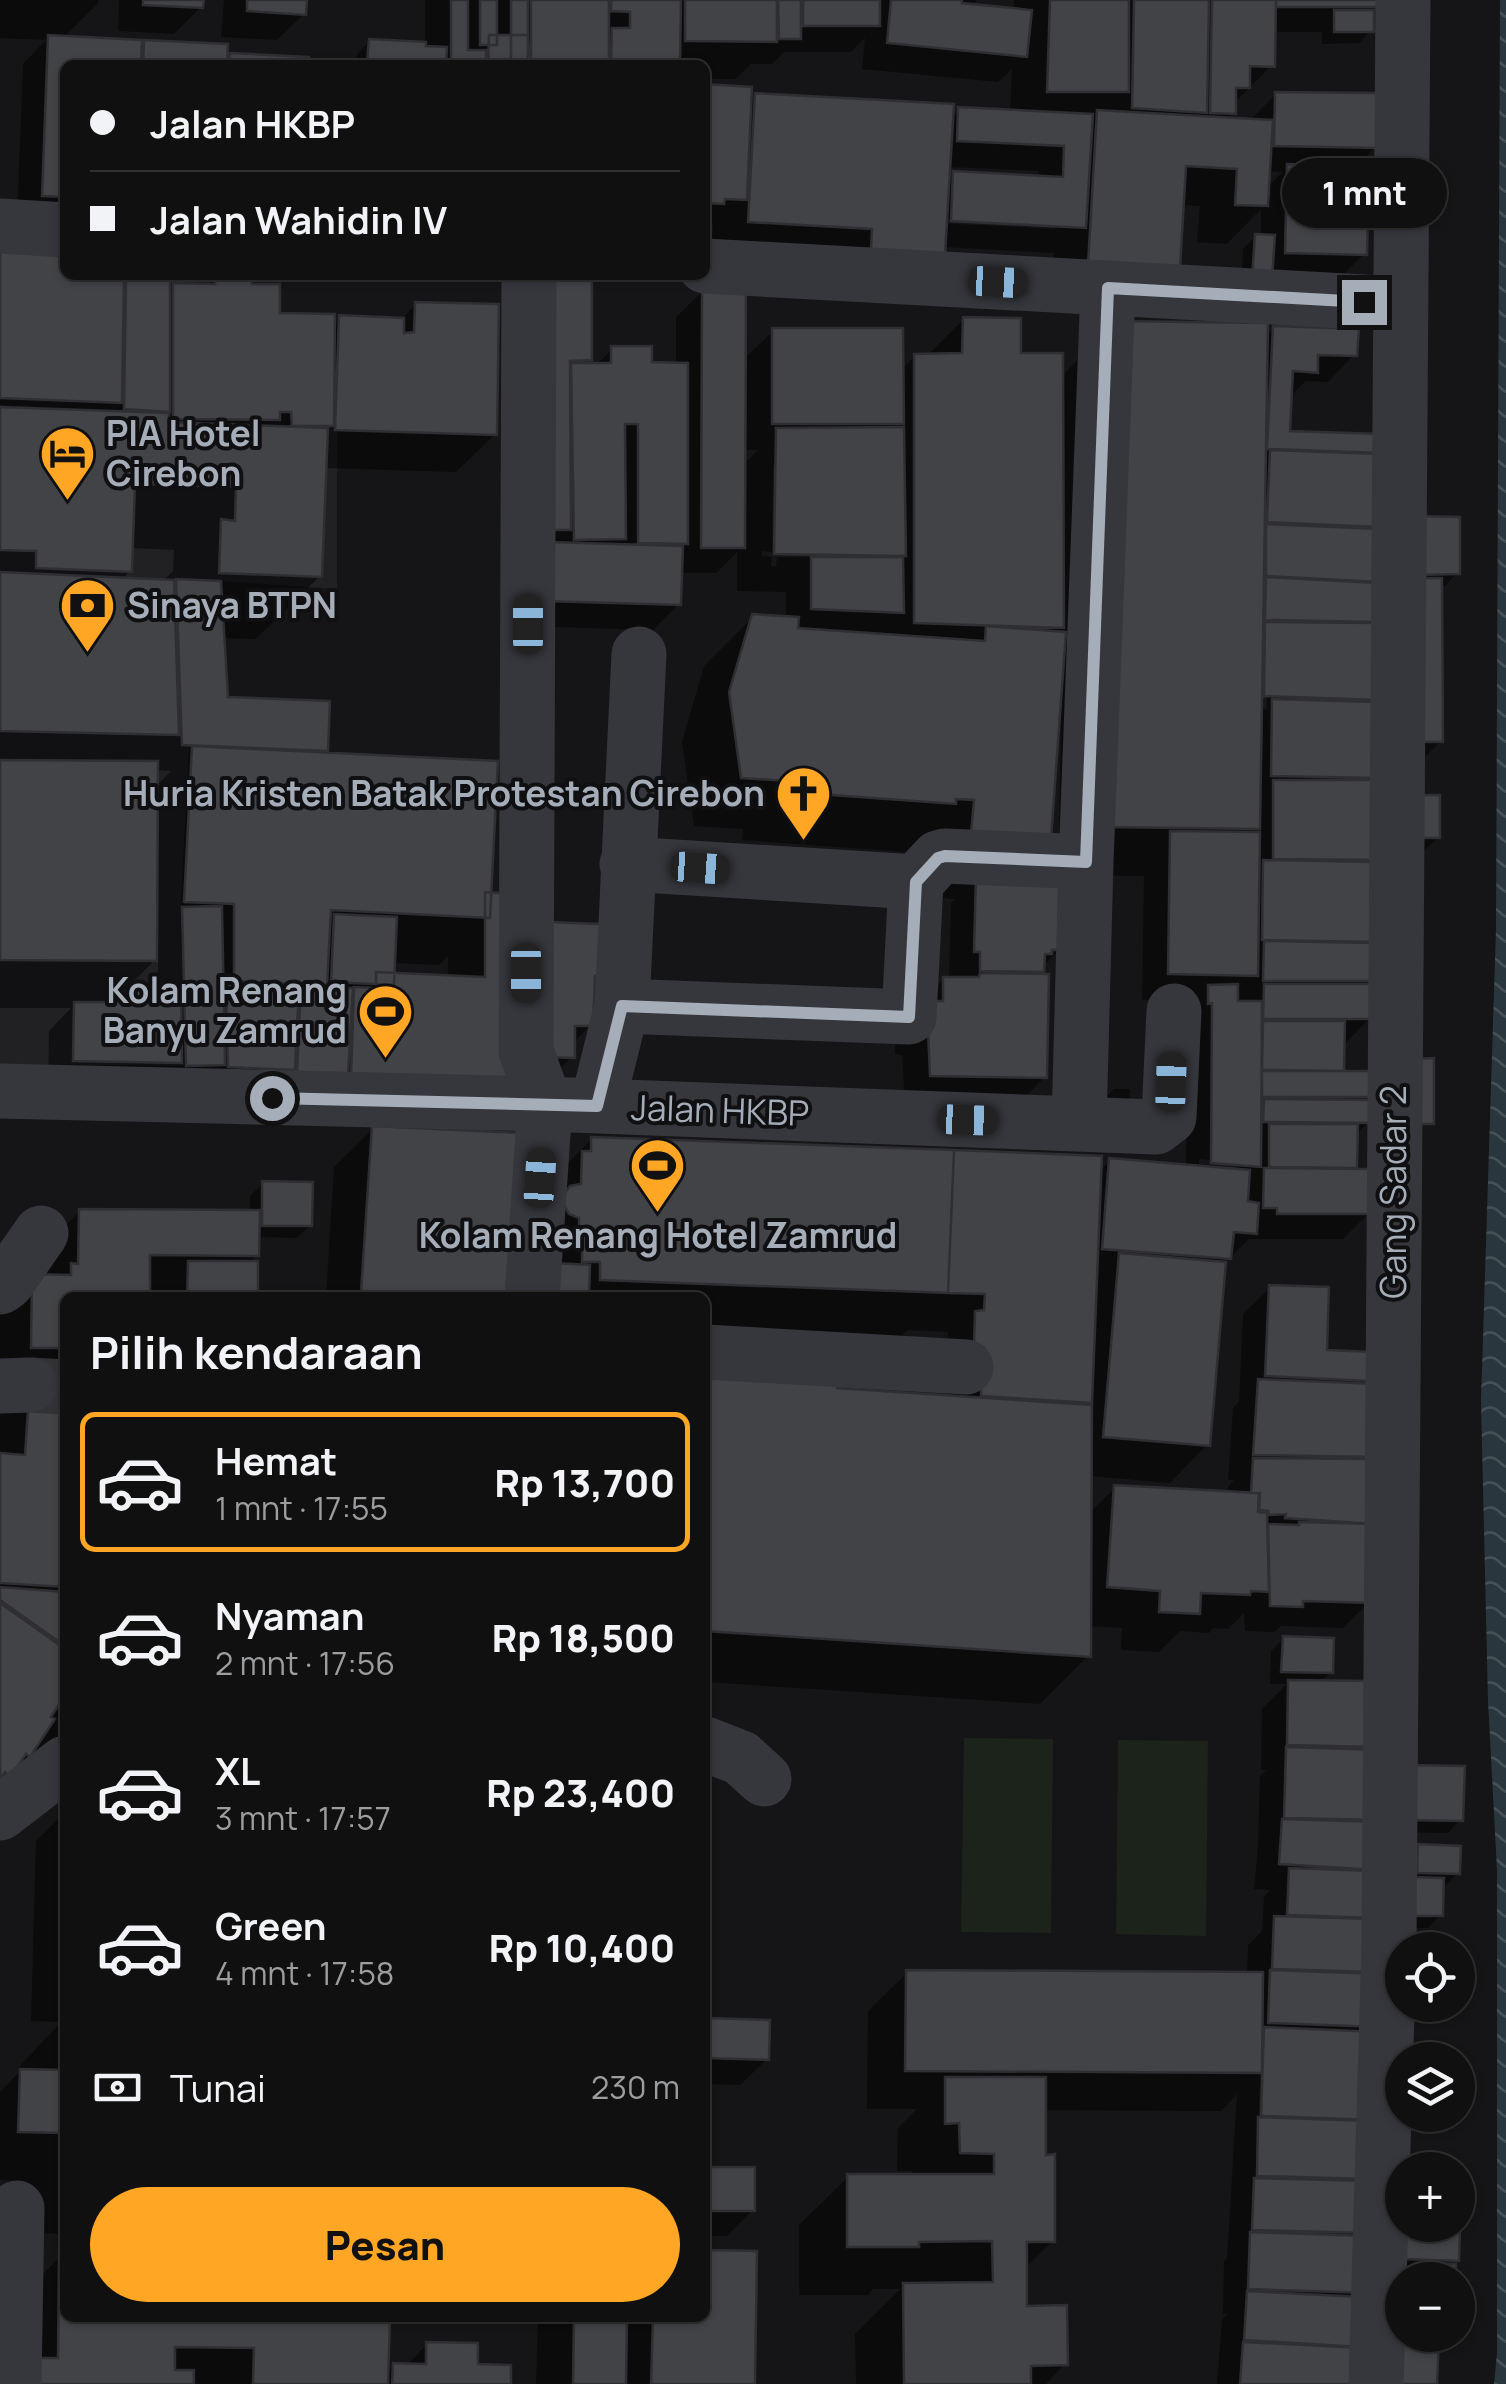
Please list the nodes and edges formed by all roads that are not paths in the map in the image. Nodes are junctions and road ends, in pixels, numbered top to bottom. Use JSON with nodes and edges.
{"nodes":[{"id":1,"x":1403,"y":0,"type":"edge"},
{"id":2,"x":0,"y":226,"type":"edge"},
{"id":3,"x":60,"y":230,"type":"edge"},
{"id":4,"x":710,"y":266,"type":"edge"},
{"id":5,"x":529,"y":280,"type":"edge"},
{"id":6,"x":1108,"y":288,"type":"junction"},
{"id":7,"x":1400,"y":304,"type":"junction"},
{"id":8,"x":639,"y":654,"type":"dead end"},
{"id":9,"x":1086,"y":862,"type":"junction"},
{"id":10,"x":628,"y":864,"type":"junction"},
{"id":11,"x":916,"y":882,"type":"junction"},
{"id":12,"x":622,"y":1006,"type":"junction"},
{"id":13,"x":1174,"y":1011,"type":"dead end"},
{"id":14,"x":0,"y":1091,"type":"edge"},
{"id":15,"x":571,"y":1105,"type":"junction"},
{"id":16,"x":1080,"y":1124,"type":"junction"},
{"id":17,"x":41,"y":1234,"type":"dead end"},
{"id":18,"x":0,"y":1287,"type":"edge"},
{"id":19,"x":533,"y":1292,"type":"edge"},
{"id":20,"x":710,"y":1352,"type":"edge"},
{"id":21,"x":966,"y":1367,"type":"dead end"},
{"id":22,"x":710,"y":1746,"type":"edge"},
{"id":23,"x":60,"y":1767,"type":"edge"},
{"id":24,"x":764,"y":1779,"type":"dead end"},
{"id":25,"x":0,"y":1814,"type":"edge"},
{"id":26,"x":27,"y":2208,"type":"edge"},
{"id":27,"x":14,"y":2384,"type":"edge"},
{"id":28,"x":1376,"y":2384,"type":"edge"}],
"edges":[{"from":1,"to":7,"type":"street","name":"Gang Sadar 2"},
{"from":2,"to":3,"type":"street"},
{"from":4,"to":6,"type":"street"},
{"from":5,"to":15,"type":"street"},
{"from":6,"to":7,"type":"street"},
{"from":6,"to":9,"type":"street"},
{"from":7,"to":28,"type":"street","name":"Gang Sadar 2"},
{"from":8,"to":10,"type":"street"},
{"from":9,"to":11,"type":"street"},
{"from":9,"to":16,"type":"street"},
{"from":10,"to":11,"type":"street"},
{"from":10,"to":12,"type":"street"},
{"from":11,"to":12,"type":"street"},
{"from":12,"to":15,"type":"street"},
{"from":13,"to":16,"type":"street","name":"Jalan HKBP"},
{"from":14,"to":15,"type":"street","name":"Jalan HKBP"},
{"from":15,"to":16,"type":"street","name":"Jalan HKBP"},
{"from":15,"to":19,"type":"street"},
{"from":17,"to":18,"type":"street"},
{"from":20,"to":21,"type":"street"},
{"from":22,"to":24,"type":"street"},
{"from":23,"to":25,"type":"street"},
{"from":26,"to":27,"type":"street"}]}
